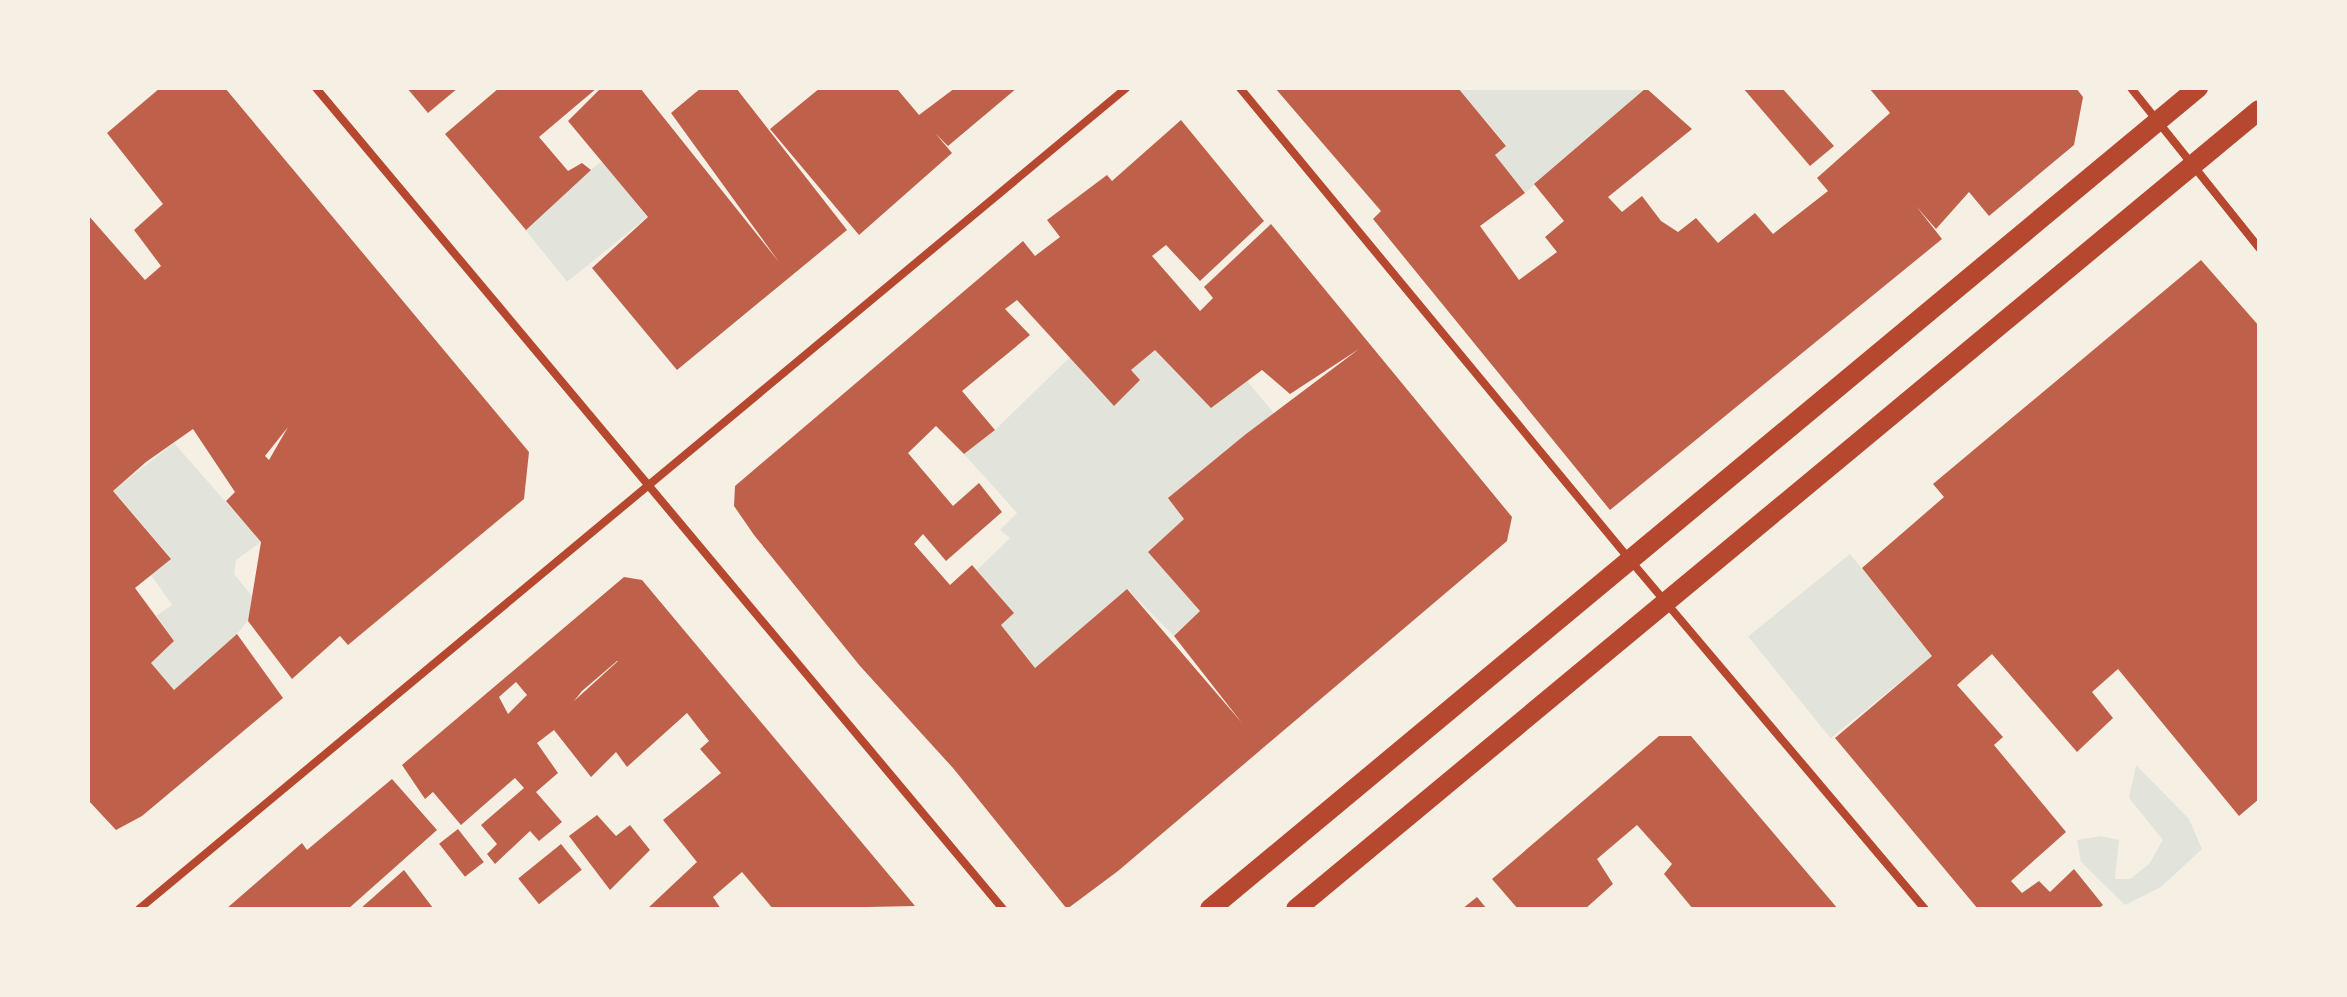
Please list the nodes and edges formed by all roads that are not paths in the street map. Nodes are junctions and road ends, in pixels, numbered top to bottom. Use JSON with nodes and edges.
{"nodes":[{"id":1,"x":316,"y":88,"type":"edge"},
{"id":2,"x":1126,"y":88,"type":"edge"},
{"id":3,"x":1240,"y":88,"type":"edge"},
{"id":4,"x":2131,"y":88,"type":"edge"},
{"id":5,"x":2198,"y":88,"type":"edge"},
{"id":6,"x":2259,"y":110,"type":"edge"},
{"id":7,"x":2158,"y":121,"type":"junction"},
{"id":8,"x":2192,"y":166,"type":"junction"},
{"id":9,"x":2259,"y":248,"type":"edge"},
{"id":10,"x":649,"y":486,"type":"junction"},
{"id":11,"x":1630,"y":560,"type":"junction"},
{"id":12,"x":1667,"y":601,"type":"junction"},
{"id":13,"x":139,"y":909,"type":"edge"},
{"id":14,"x":1003,"y":909,"type":"edge"},
{"id":15,"x":1210,"y":909,"type":"edge"},
{"id":16,"x":1296,"y":909,"type":"edge"},
{"id":17,"x":1925,"y":909,"type":"edge"}],
"edges":[{"from":1,"to":10,"type":"street"},
{"from":2,"to":10,"type":"street"},
{"from":3,"to":11,"type":"street"},
{"from":4,"to":7,"type":"street"},
{"from":5,"to":7,"type":"main road"},
{"from":6,"to":8,"type":"main road"},
{"from":7,"to":8,"type":"street"},
{"from":7,"to":11,"type":"main road"},
{"from":8,"to":9,"type":"street"},
{"from":8,"to":12,"type":"main road"},
{"from":10,"to":13,"type":"street"},
{"from":10,"to":14,"type":"street"},
{"from":11,"to":12,"type":"street"},
{"from":11,"to":15,"type":"main road"},
{"from":12,"to":16,"type":"main road"},
{"from":12,"to":17,"type":"street"}]}
